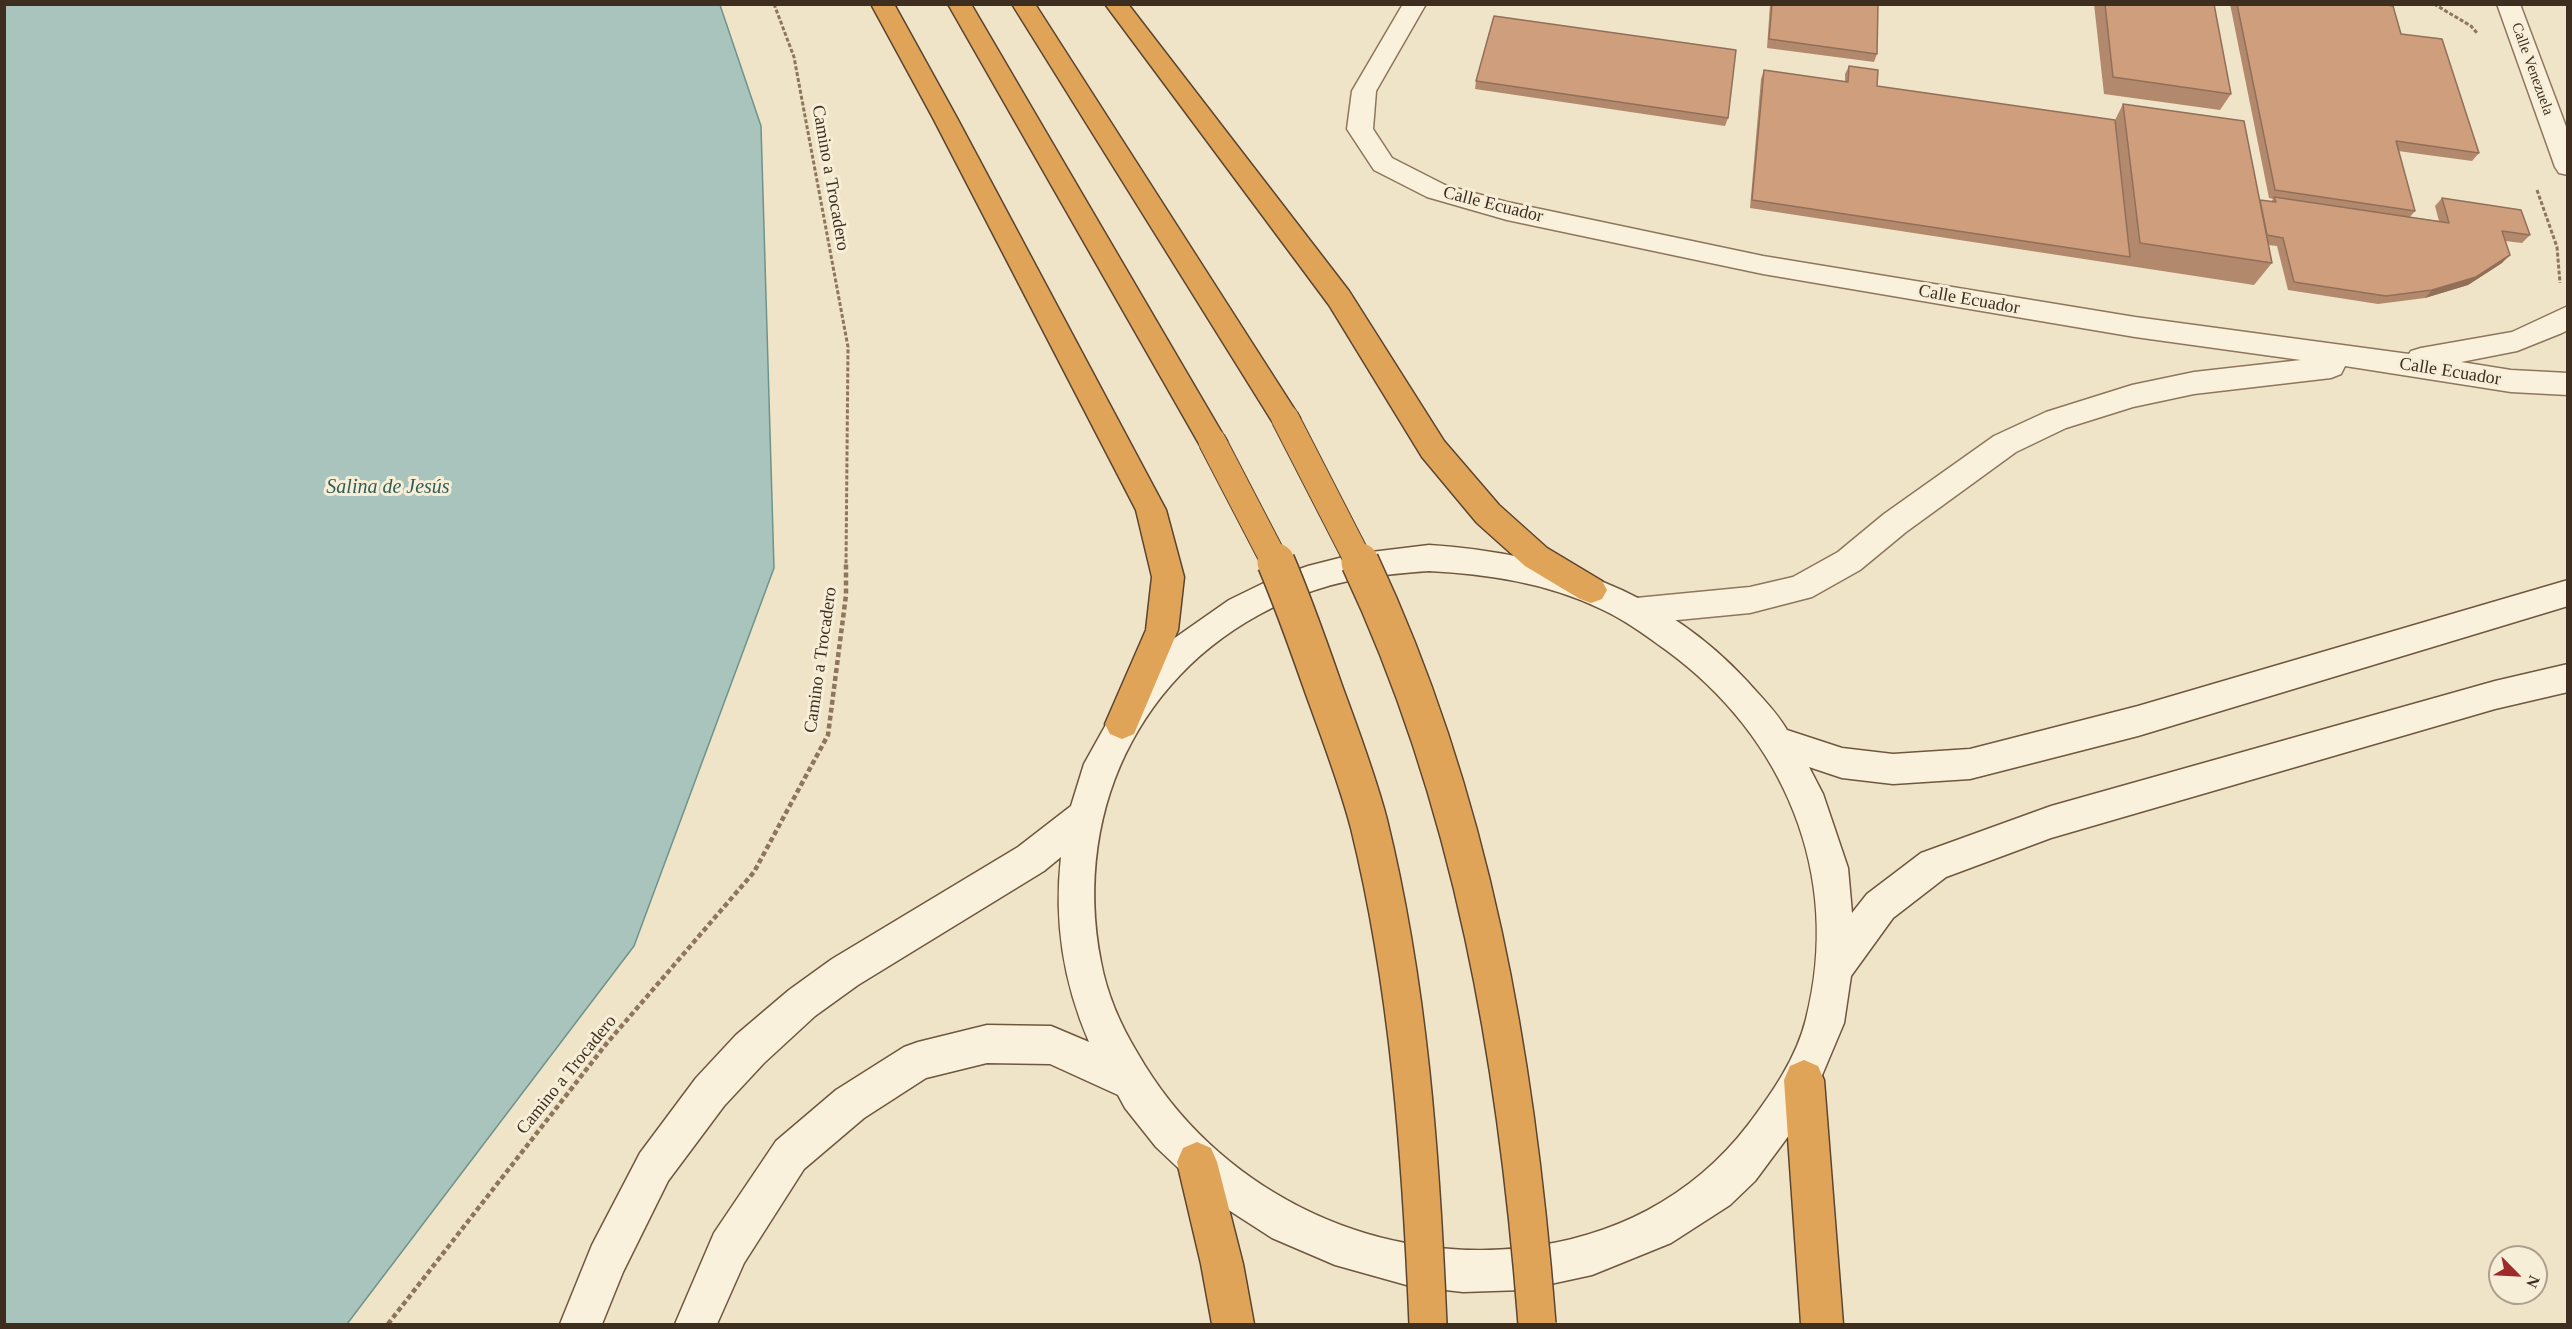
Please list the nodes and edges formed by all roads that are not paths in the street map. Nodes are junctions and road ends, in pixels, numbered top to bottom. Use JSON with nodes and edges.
{"nodes":[{"id":1,"x":882,"y":4,"type":"edge"},
{"id":2,"x":959,"y":4,"type":"edge"},
{"id":3,"x":1023,"y":4,"type":"edge"},
{"id":4,"x":1116,"y":4,"type":"edge"},
{"id":5,"x":1415,"y":4,"type":"edge"},
{"id":6,"x":2508,"y":4,"type":"edge"},
{"id":7,"x":2568,"y":167,"type":"edge"},
{"id":8,"x":2568,"y":316,"type":"edge"},
{"id":9,"x":2392,"y":362,"type":"junction"},
{"id":10,"x":2568,"y":384,"type":"edge"},
{"id":11,"x":1591,"y":590,"type":"junction"},
{"id":12,"x":2568,"y":593,"type":"edge"},
{"id":13,"x":1636,"y":611,"type":"junction"},
{"id":14,"x":2568,"y":678,"type":"edge"},
{"id":15,"x":1122,"y":724,"type":"junction"},
{"id":16,"x":1778,"y":742,"type":"junction"},
{"id":17,"x":1083,"y":817,"type":"junction"},
{"id":18,"x":1837,"y":964,"type":"junction"},
{"id":19,"x":1129,"y":1080,"type":"junction"},
{"id":20,"x":1804,"y":1080,"type":"junction"},
{"id":21,"x":1197,"y":1162,"type":"junction"},
{"id":22,"x":581,"y":1324,"type":"edge"},
{"id":23,"x":696,"y":1324,"type":"edge"},
{"id":24,"x":1233,"y":1324,"type":"edge"},
{"id":25,"x":1428,"y":1324,"type":"edge"},
{"id":26,"x":1537,"y":1324,"type":"edge"},
{"id":27,"x":1822,"y":1324,"type":"edge"}],
"edges":[{"from":1,"to":15,"type":"highway"},
{"from":2,"to":25,"type":"highway","bridge":true},
{"from":3,"to":26,"type":"highway","bridge":true},
{"from":4,"to":11,"type":"highway"},
{"from":5,"to":9,"type":"main road","name":"Calle Ecuador"},
{"from":6,"to":7,"type":"main road","name":"Calle Venezuela"},
{"from":8,"to":9,"type":"main road"},
{"from":9,"to":10,"type":"main road","name":"Calle Ecuador"},
{"from":9,"to":13,"type":"main road"},
{"from":11,"to":13,"type":"main road"},
{"from":11,"to":15,"type":"main road"},
{"from":12,"to":16,"type":"main road"},
{"from":13,"to":16,"type":"main road"},
{"from":14,"to":18,"type":"main road"},
{"from":15,"to":17,"type":"main road"},
{"from":16,"to":18,"type":"main road"},
{"from":17,"to":19,"type":"main road"},
{"from":17,"to":22,"type":"main road"},
{"from":18,"to":20,"type":"main road"},
{"from":19,"to":21,"type":"main road"},
{"from":19,"to":23,"type":"main road"},
{"from":20,"to":21,"type":"main road"},
{"from":20,"to":27,"type":"highway"},
{"from":21,"to":24,"type":"highway"}]}
